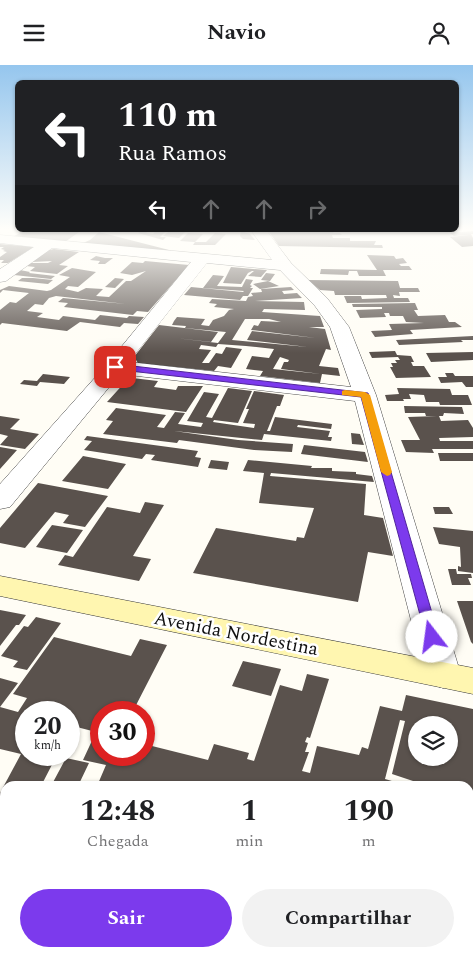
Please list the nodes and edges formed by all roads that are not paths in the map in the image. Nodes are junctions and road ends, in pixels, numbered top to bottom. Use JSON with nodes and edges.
{"nodes":[{"id":1,"x":11,"y":270,"type":"edge"},
{"id":2,"x":193,"y":270,"type":"edge"},
{"id":3,"x":289,"y":270,"type":"edge"},
{"id":4,"x":0,"y":277,"type":"edge"},
{"id":5,"x":115,"y":367,"type":"junction"},
{"id":6,"x":365,"y":395,"type":"junction"},
{"id":7,"x":4,"y":493,"type":"edge"},
{"id":8,"x":0,"y":586,"type":"edge"},
{"id":9,"x":458,"y":678,"type":"edge"}],
"edges":[{"from":1,"to":4,"type":"street"},
{"from":2,"to":5,"type":"street"},
{"from":3,"to":6,"type":"street"},
{"from":5,"to":6,"type":"street"},
{"from":5,"to":7,"type":"street"},
{"from":6,"to":9,"type":"street"},
{"from":8,"to":9,"type":"main road","name":"Avenida Nordestina"}]}
